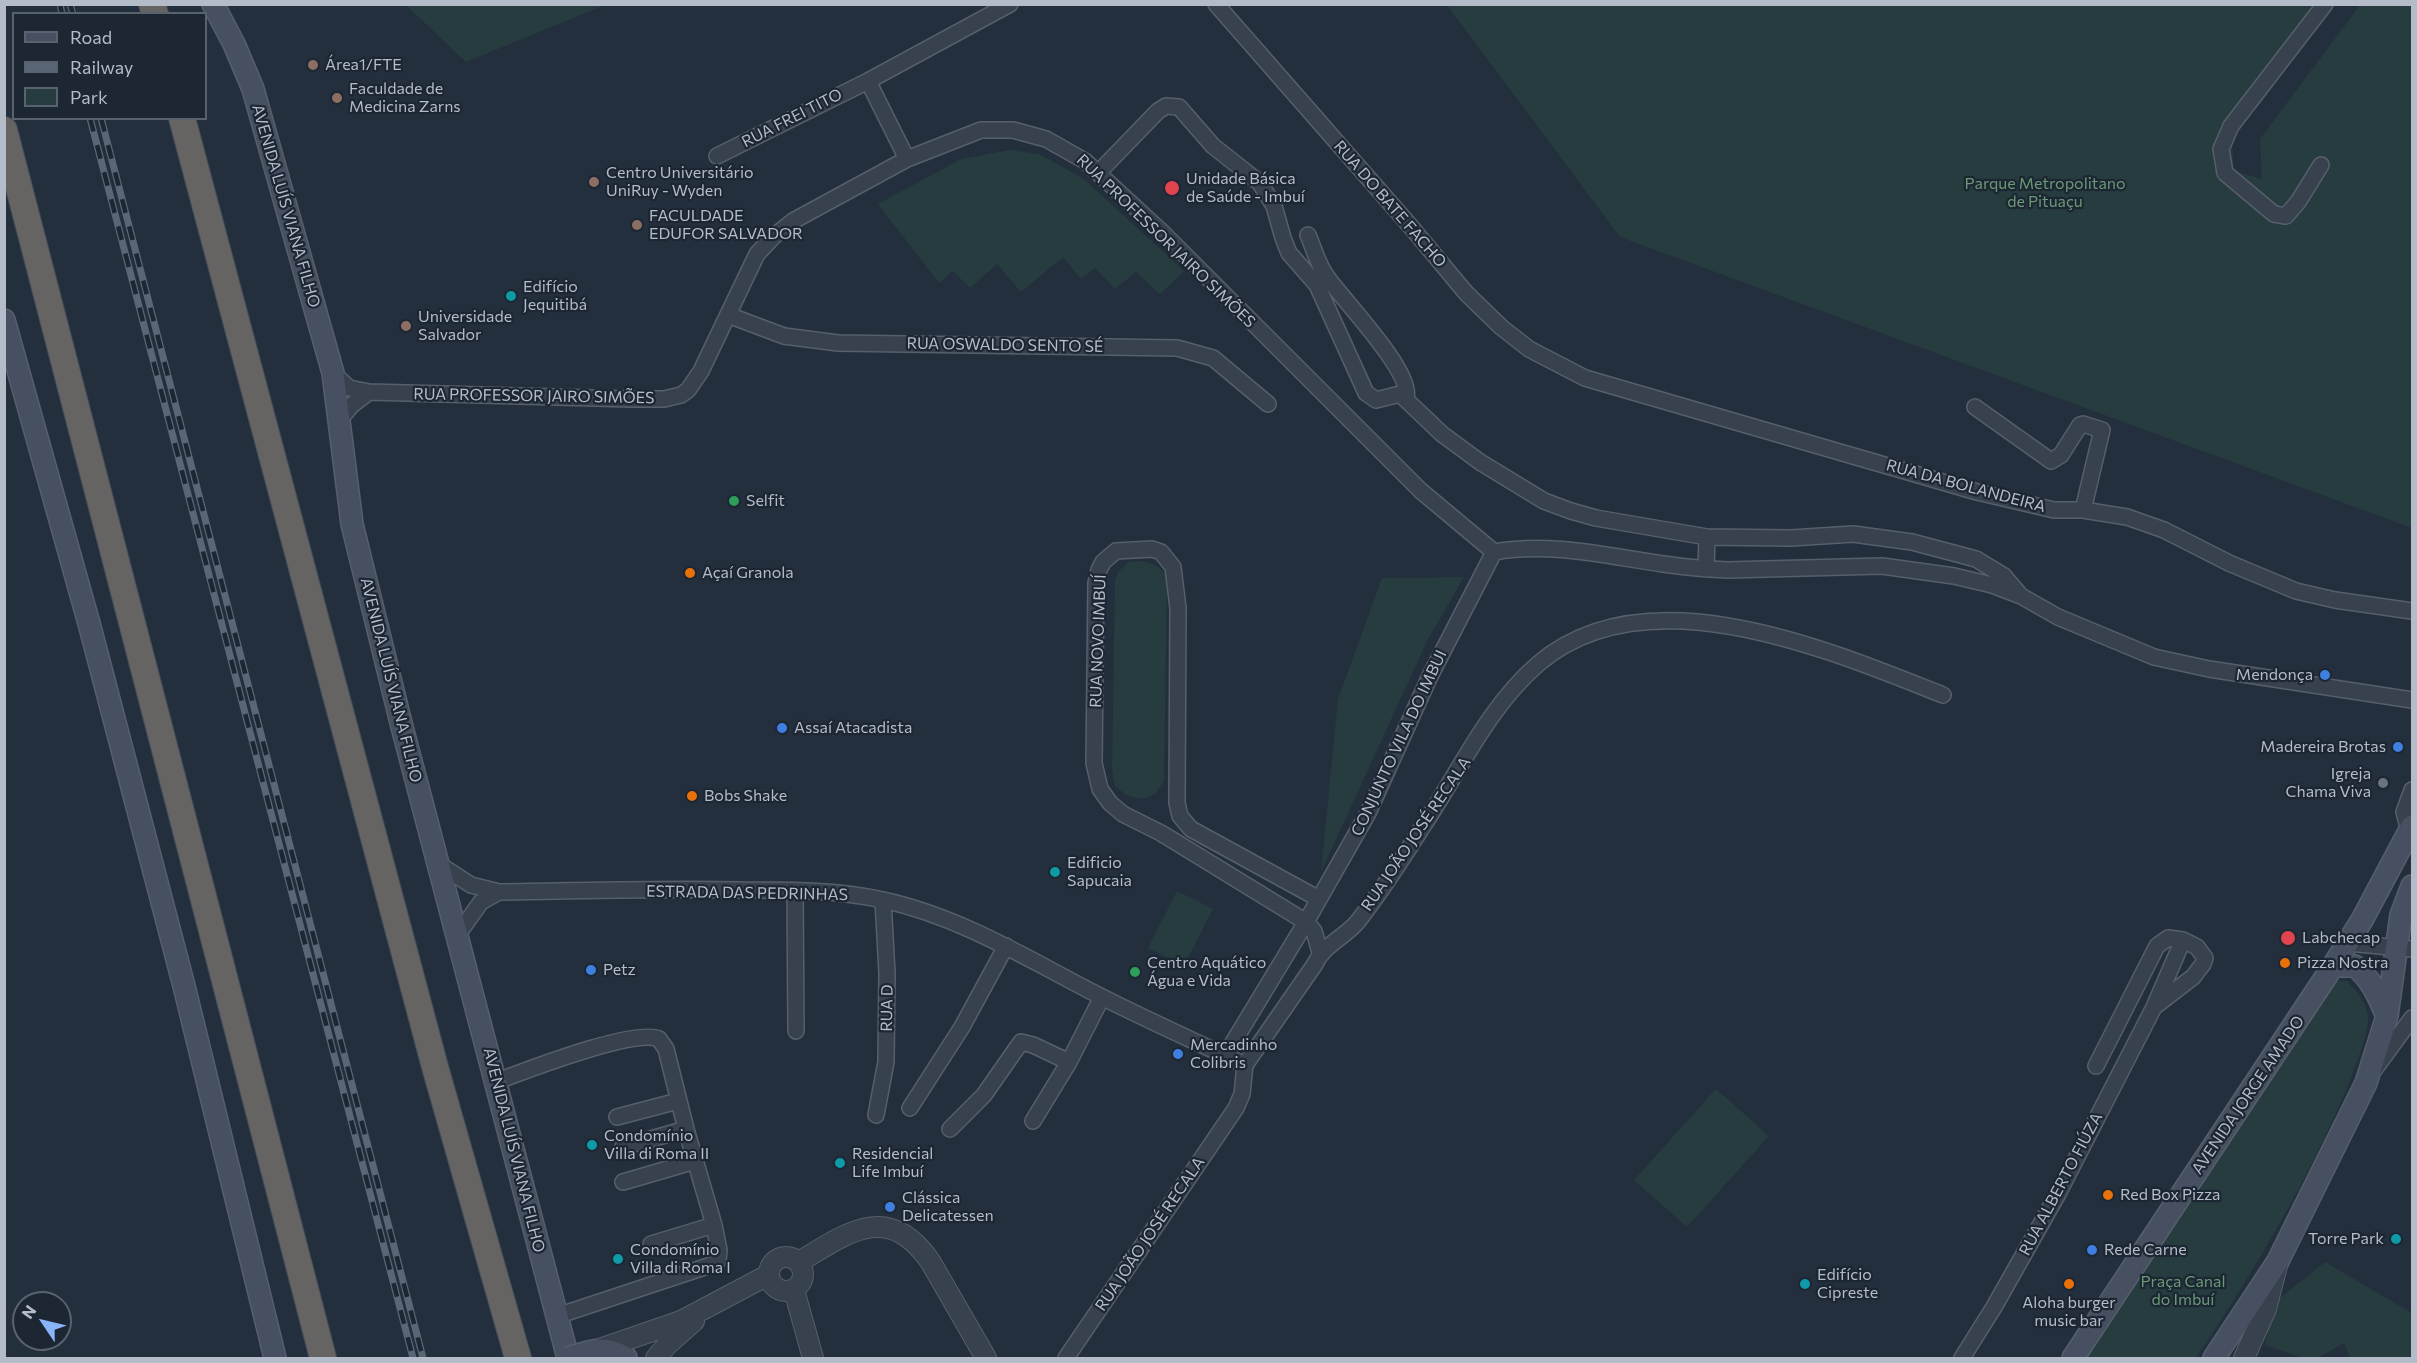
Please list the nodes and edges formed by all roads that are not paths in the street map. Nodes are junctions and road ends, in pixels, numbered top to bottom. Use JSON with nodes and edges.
{"nodes":[{"id":1,"x":213,"y":4,"type":"edge"},
{"id":2,"x":1010,"y":4,"type":"edge"},
{"id":3,"x":1215,"y":4,"type":"edge"},
{"id":4,"x":2325,"y":4,"type":"edge"},
{"id":5,"x":868,"y":81,"type":"junction"},
{"id":6,"x":183,"y":120,"type":"edge"},
{"id":7,"x":4,"y":130,"type":"edge"},
{"id":8,"x":717,"y":156,"type":"dead end"},
{"id":9,"x":907,"y":159,"type":"junction"},
{"id":10,"x":2321,"y":165,"type":"dead end"},
{"id":11,"x":1098,"y":172,"type":"junction"},
{"id":12,"x":1308,"y":235,"type":"dead end"},
{"id":13,"x":728,"y":315,"type":"junction"},
{"id":14,"x":4,"y":320,"type":"edge"},
{"id":15,"x":333,"y":373,"type":"junction"},
{"id":16,"x":1586,"y":378,"type":"joint"},
{"id":17,"x":369,"y":392,"type":"junction"},
{"id":18,"x":1406,"y":398,"type":"junction"},
{"id":19,"x":1268,"y":404,"type":"dead end"},
{"id":20,"x":1975,"y":407,"type":"dead end"},
{"id":21,"x":339,"y":420,"type":"junction"},
{"id":22,"x":2083,"y":510,"type":"junction"},
{"id":23,"x":1707,"y":537,"type":"junction"},
{"id":24,"x":1494,"y":552,"type":"junction"},
{"id":25,"x":1706,"y":569,"type":"junction"},
{"id":26,"x":2021,"y":596,"type":"junction"},
{"id":27,"x":2412,"y":610,"type":"edge"},
{"id":28,"x":1943,"y":695,"type":"dead end"},
{"id":29,"x":2412,"y":700,"type":"edge"},
{"id":30,"x":2412,"y":790,"type":"edge"},
{"id":31,"x":2411,"y":828,"type":"edge"},
{"id":32,"x":440,"y":865,"type":"junction"},
{"id":33,"x":1256,"y":865,"type":"junction"},
{"id":34,"x":1245,"y":883,"type":"junction"},
{"id":35,"x":2412,"y":886,"type":"edge"},
{"id":36,"x":795,"y":891,"type":"junction"},
{"id":37,"x":499,"y":892,"type":"junction"},
{"id":38,"x":1319,"y":899,"type":"junction"},
{"id":39,"x":883,"y":900,"type":"junction"},
{"id":40,"x":1306,"y":922,"type":"junction"},
{"id":41,"x":458,"y":934,"type":"junction"},
{"id":42,"x":2182,"y":940,"type":"junction"},
{"id":43,"x":2348,"y":943,"type":"junction"},
{"id":44,"x":1006,"y":946,"type":"junction"},
{"id":45,"x":2404,"y":948,"type":"edge"},
{"id":46,"x":1320,"y":953,"type":"junction"},
{"id":47,"x":2333,"y":966,"type":"junction"},
{"id":48,"x":1102,"y":997,"type":"junction"},
{"id":49,"x":2154,"y":1007,"type":"junction"},
{"id":50,"x":2386,"y":1016,"type":"junction"},
{"id":51,"x":2412,"y":1018,"type":"edge"},
{"id":52,"x":795,"y":1031,"type":"dead end"},
{"id":53,"x":1226,"y":1056,"type":"junction"},
{"id":54,"x":1069,"y":1062,"type":"junction"},
{"id":55,"x":1245,"y":1065,"type":"junction"},
{"id":56,"x":2096,"y":1066,"type":"dead end"},
{"id":57,"x":495,"y":1082,"type":"junction"},
{"id":58,"x":2366,"y":1083,"type":"junction"},
{"id":59,"x":678,"y":1101,"type":"junction"},
{"id":60,"x":910,"y":1108,"type":"dead end"},
{"id":61,"x":876,"y":1115,"type":"dead end"},
{"id":62,"x":617,"y":1117,"type":"dead end"},
{"id":63,"x":1033,"y":1121,"type":"dead end"},
{"id":64,"x":950,"y":1128,"type":"dead end"},
{"id":65,"x":686,"y":1129,"type":"junction"},
{"id":66,"x":623,"y":1147,"type":"dead end"},
{"id":67,"x":695,"y":1161,"type":"junction"},
{"id":68,"x":623,"y":1182,"type":"dead end"},
{"id":69,"x":714,"y":1225,"type":"junction"},
{"id":70,"x":651,"y":1244,"type":"dead end"},
{"id":71,"x":2278,"y":1261,"type":"junction"},
{"id":72,"x":801,"y":1267,"type":"junction"},
{"id":73,"x":770,"y":1280,"type":"junction"},
{"id":74,"x":794,"y":1290,"type":"junction"},
{"id":75,"x":711,"y":1305,"type":"junction"},
{"id":76,"x":557,"y":1316,"type":"junction"},
{"id":77,"x":269,"y":1333,"type":"junction"},
{"id":78,"x":581,"y":1355,"type":"edge"},
{"id":79,"x":260,"y":1359,"type":"edge"},
{"id":80,"x":275,"y":1359,"type":"edge"},
{"id":81,"x":323,"y":1359,"type":"edge"},
{"id":82,"x":518,"y":1359,"type":"edge"},
{"id":83,"x":627,"y":1359,"type":"edge"},
{"id":84,"x":656,"y":1359,"type":"edge"},
{"id":85,"x":813,"y":1359,"type":"edge"},
{"id":86,"x":986,"y":1359,"type":"edge"},
{"id":87,"x":1066,"y":1359,"type":"edge"},
{"id":88,"x":1962,"y":1359,"type":"edge"},
{"id":89,"x":2073,"y":1359,"type":"edge"},
{"id":90,"x":2214,"y":1359,"type":"edge"},
{"id":91,"x":2244,"y":1359,"type":"edge"}],
"edges":[{"from":1,"to":15,"type":"main road","name":"AVENIDA LUÍS VIANA FILHO"},
{"from":2,"to":5,"type":"street","name":"RUA FREI TITO"},
{"from":3,"to":16,"type":"street","name":"RUA DO BATE FACHO"},
{"from":4,"to":10,"type":"street"},
{"from":5,"to":8,"type":"street","name":"RUA FREI TITO"},
{"from":5,"to":9,"type":"street"},
{"from":6,"to":82,"type":"highway"},
{"from":7,"to":81,"type":"highway"},
{"from":9,"to":11,"type":"street","name":"RUA PROFESSOR JAIRO SIMÕES"},
{"from":9,"to":13,"type":"street","name":"RUA PROFESSOR JAIRO SIMÕES"},
{"from":11,"to":18,"type":"street"},
{"from":11,"to":24,"type":"street","name":"RUA PROFESSOR JAIRO SIMÕES"},
{"from":12,"to":18,"type":"street"},
{"from":13,"to":17,"type":"street","name":"RUA PROFESSOR JAIRO SIMÕES"},
{"from":13,"to":19,"type":"street","name":"RUA OSWALDO SENTO SÉ"},
{"from":14,"to":77,"type":"main road"},
{"from":15,"to":17,"type":"street","name":"RUA PROFESSOR JAIRO SIMÕES"},
{"from":15,"to":21,"type":"main road","name":"AVENIDA LUÍS VIANA FILHO"},
{"from":16,"to":22,"type":"street","name":"RUA DA BOLANDEIRA"},
{"from":17,"to":21,"type":"street"},
{"from":18,"to":23,"type":"street"},
{"from":20,"to":22,"type":"street"},
{"from":21,"to":32,"type":"main road","name":"AVENIDA LUÍS VIANA FILHO"},
{"from":22,"to":27,"type":"street","name":"RUA DA BOLANDEIRA"},
{"from":23,"to":25,"type":"street"},
{"from":23,"to":26,"type":"street"},
{"from":24,"to":25,"type":"street"},
{"from":24,"to":38,"type":"street","name":"CONJUNTO VILA DO IMBUI"},
{"from":25,"to":26,"type":"street"},
{"from":26,"to":29,"type":"street"},
{"from":28,"to":46,"type":"street","name":"RUA JOÃO JOSÉ RECALA"},
{"from":30,"to":31,"type":"street"},
{"from":31,"to":43,"type":"main road","name":"AVENIDA JORGE AMADO"},
{"from":32,"to":37,"type":"street","name":"ESTRADA DAS PEDRINHAS"},
{"from":32,"to":41,"type":"main road","name":"AVENIDA LUÍS VIANA FILHO"},
{"from":33,"to":34,"type":"street"},
{"from":33,"to":34,"type":"street","name":"RUA NOVO IMBUÍ"},
{"from":33,"to":38,"type":"street","name":"RUA NOVO IMBUÍ"},
{"from":34,"to":40,"type":"street","name":"RUA NOVO IMBUÍ"},
{"from":35,"to":45,"type":"main road"},
{"from":36,"to":37,"type":"street","name":"ESTRADA DAS PEDRINHAS"},
{"from":36,"to":39,"type":"street","name":"ESTRADA DAS PEDRINHAS"},
{"from":36,"to":52,"type":"street"},
{"from":37,"to":41,"type":"street"},
{"from":38,"to":40,"type":"street","name":"CONJUNTO VILA DO IMBUI"},
{"from":39,"to":44,"type":"street","name":"ESTRADA DAS PEDRINHAS"},
{"from":39,"to":61,"type":"street","name":"RUA D"},
{"from":40,"to":46,"type":"street"},
{"from":40,"to":53,"type":"street","name":"CONJUNTO VILA DO IMBUI"},
{"from":41,"to":57,"type":"main road","name":"AVENIDA LUÍS VIANA FILHO"},
{"from":42,"to":49,"type":"street","name":"RUA ALBERTO FIÚZA"},
{"from":42,"to":49,"type":"street","name":"RUA ALBERTO FIÚZA"},
{"from":42,"to":56,"type":"street"},
{"from":43,"to":45,"type":"street"},
{"from":43,"to":47,"type":"main road","name":"AVENIDA JORGE AMADO"},
{"from":44,"to":48,"type":"street","name":"ESTRADA DAS PEDRINHAS"},
{"from":44,"to":60,"type":"street"},
{"from":45,"to":50,"type":"main road"},
{"from":46,"to":55,"type":"street","name":"RUA JOÃO JOSÉ RECALA"},
{"from":47,"to":50,"type":"main road"},
{"from":47,"to":89,"type":"main road","name":"AVENIDA JORGE AMADO"},
{"from":48,"to":53,"type":"street","name":"ESTRADA DAS PEDRINHAS"},
{"from":48,"to":54,"type":"street"},
{"from":49,"to":88,"type":"street","name":"RUA ALBERTO FIÚZA"},
{"from":50,"to":58,"type":"main road"},
{"from":51,"to":58,"type":"street"},
{"from":53,"to":55,"type":"street","name":"ESTRADA DAS PEDRINHAS"},
{"from":54,"to":63,"type":"street"},
{"from":54,"to":64,"type":"street"},
{"from":55,"to":87,"type":"street","name":"RUA JOÃO JOSÉ RECALA"},
{"from":57,"to":59,"type":"street"},
{"from":57,"to":76,"type":"main road","name":"AVENIDA LUÍS VIANA FILHO"},
{"from":58,"to":71,"type":"main road"},
{"from":59,"to":62,"type":"street"},
{"from":59,"to":65,"type":"street"},
{"from":65,"to":66,"type":"street"},
{"from":65,"to":67,"type":"street"},
{"from":67,"to":68,"type":"street"},
{"from":67,"to":69,"type":"street"},
{"from":69,"to":70,"type":"street"},
{"from":69,"to":76,"type":"street"},
{"from":71,"to":90,"type":"main road"},
{"from":71,"to":91,"type":"street"},
{"from":72,"to":73,"type":"street"},
{"from":72,"to":74,"type":"street"},
{"from":72,"to":86,"type":"street"},
{"from":73,"to":74,"type":"street"},
{"from":73,"to":75,"type":"street"},
{"from":74,"to":85,"type":"street"},
{"from":75,"to":78,"type":"street"},
{"from":75,"to":84,"type":"street"},
{"from":76,"to":78,"type":"main road","name":"AVENIDA LUÍS VIANA FILHO"},
{"from":77,"to":79,"type":"main road"},
{"from":77,"to":80,"type":"main road"},
{"from":78,"to":83,"type":"main road"}]}
